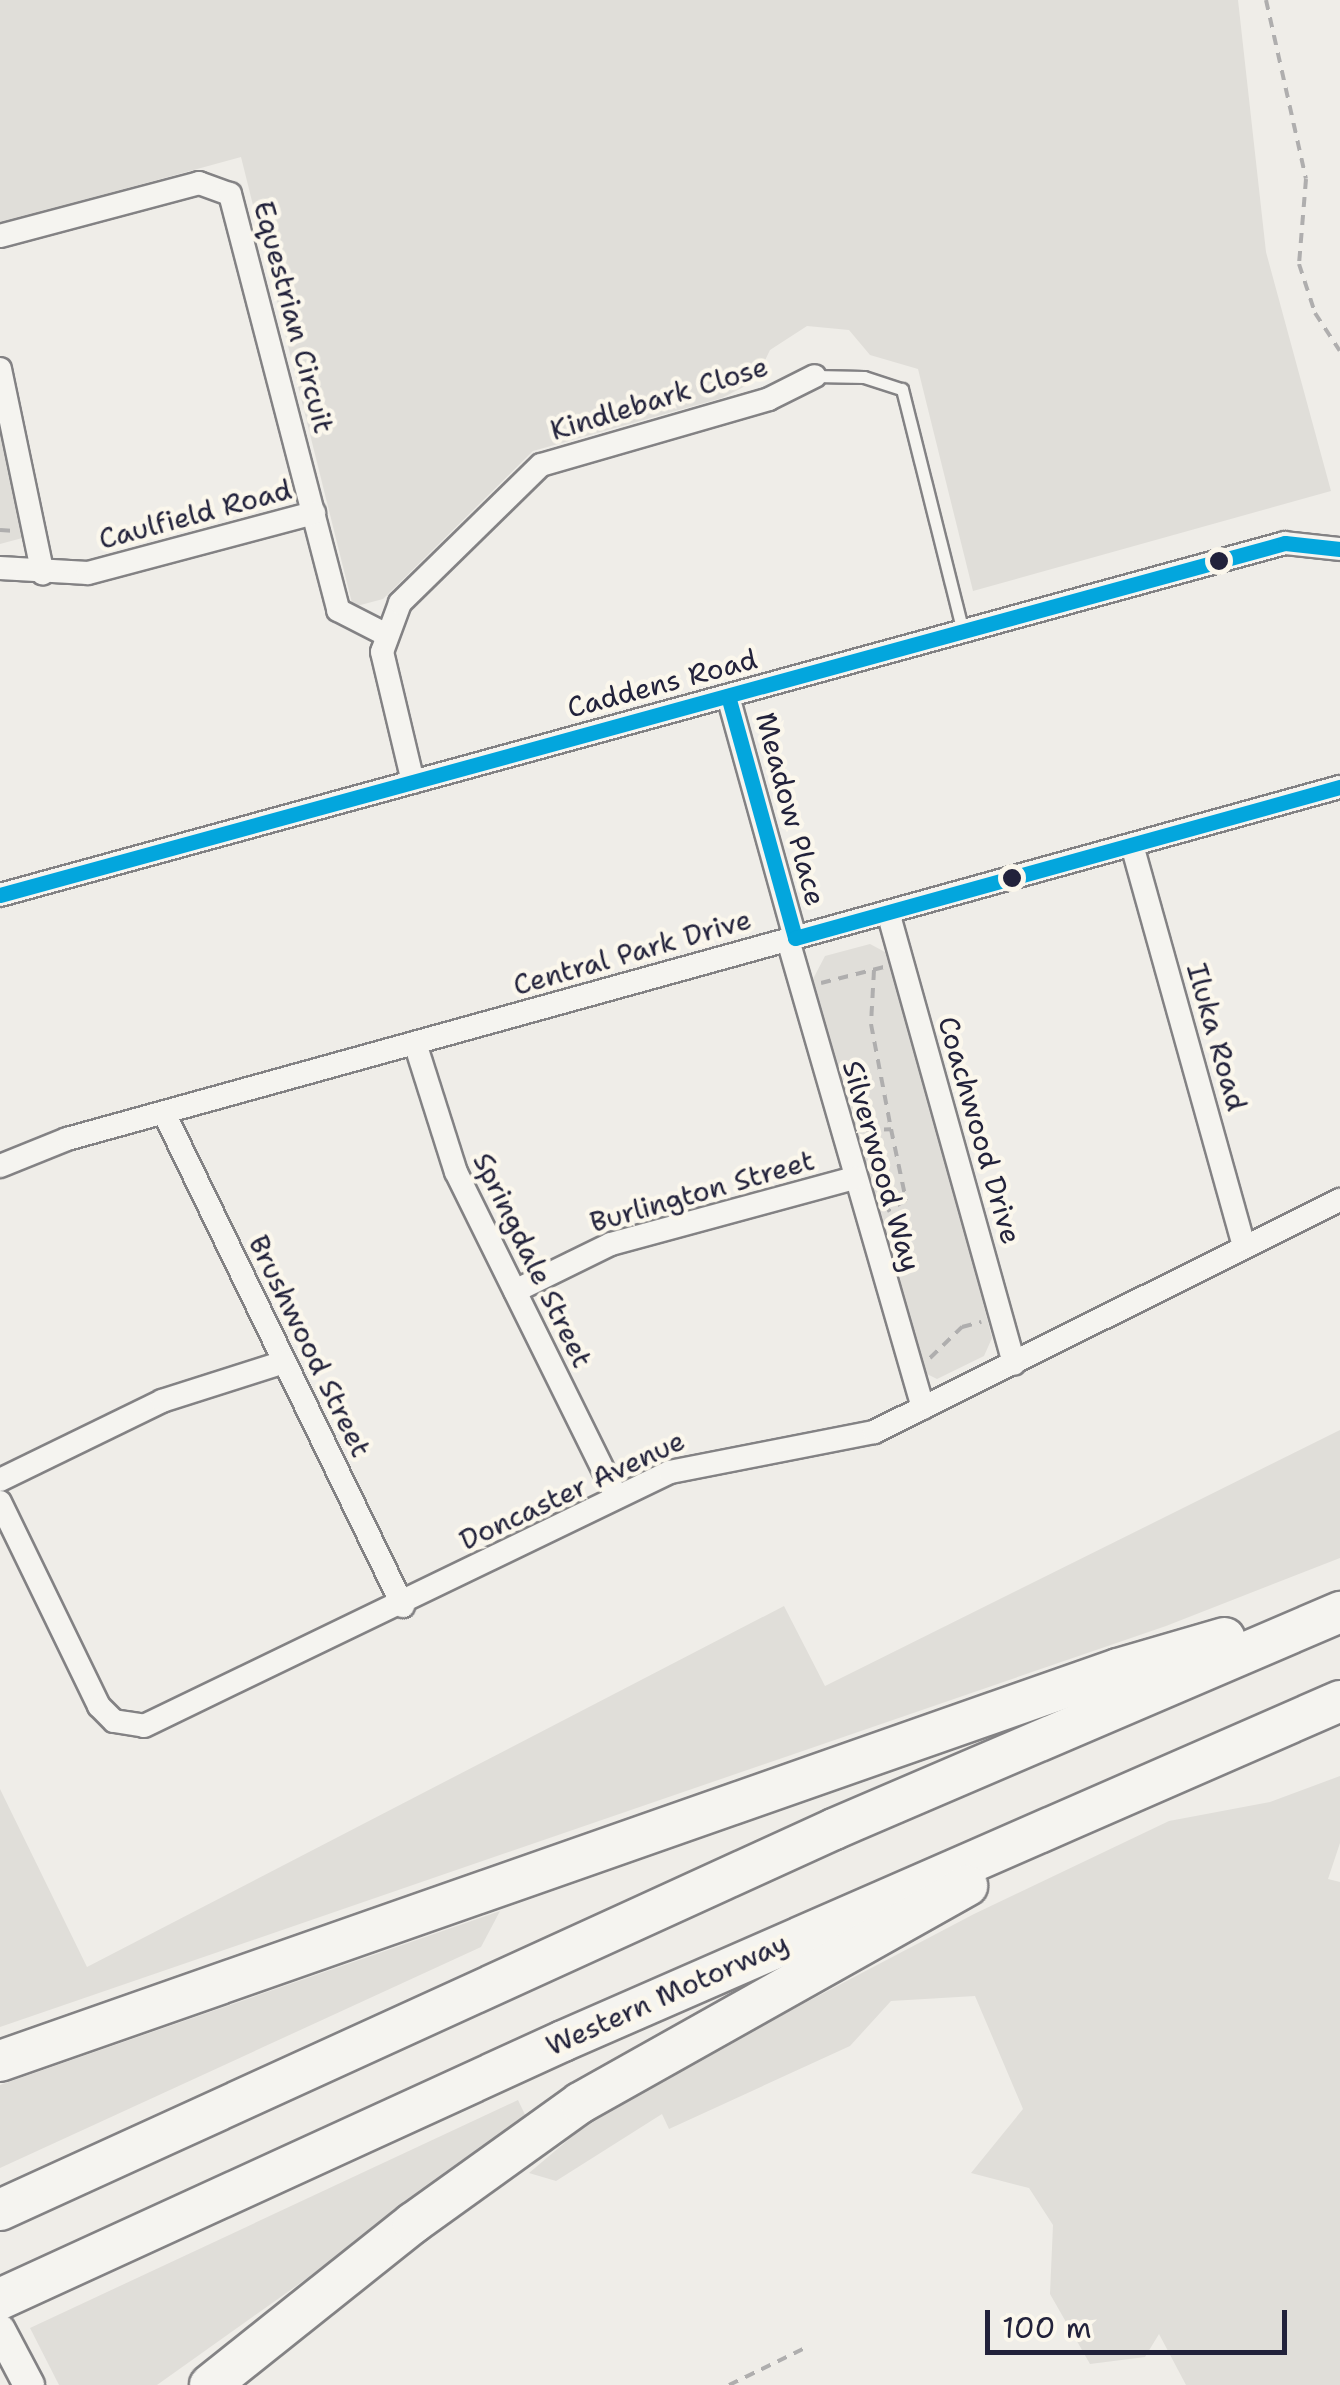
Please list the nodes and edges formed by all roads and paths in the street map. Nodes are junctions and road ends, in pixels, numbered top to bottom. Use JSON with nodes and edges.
{"nodes":[{"id":1,"x":1266,"y":0,"type":"edge"},
{"id":2,"x":0,"y":236,"type":"edge"},
{"id":3,"x":1340,"y":350,"type":"edge"},
{"id":4,"x":0,"y":369,"type":"edge"},
{"id":5,"x":816,"y":376,"type":"joint"},
{"id":6,"x":314,"y":513,"type":"junction"},
{"id":7,"x":1340,"y":549,"type":"edge"},
{"id":8,"x":0,"y":568,"type":"edge"},
{"id":9,"x":43,"y":574,"type":"junction"},
{"id":10,"x":963,"y":631,"type":"junction"},
{"id":11,"x":383,"y":634,"type":"junction"},
{"id":12,"x":728,"y":696,"type":"junction"},
{"id":13,"x":413,"y":782,"type":"junction"},
{"id":14,"x":1340,"y":787,"type":"edge"},
{"id":15,"x":1132,"y":844,"type":"junction"},
{"id":16,"x":0,"y":895,"type":"edge"},
{"id":17,"x":888,"y":912,"type":"junction"},
{"id":18,"x":792,"y":939,"type":"junction"},
{"id":19,"x":898,"y":964,"type":"dead end"},
{"id":20,"x":874,"y":970,"type":"junction"},
{"id":21,"x":806,"y":987,"type":"dead end"},
{"id":22,"x":414,"y":1043,"type":"junction"},
{"id":23,"x":164,"y":1113,"type":"junction"},
{"id":24,"x":891,"y":1129,"type":"junction"},
{"id":25,"x":861,"y":1130,"type":"dead end"},
{"id":26,"x":0,"y":1166,"type":"edge"},
{"id":27,"x":854,"y":1178,"type":"junction"},
{"id":28,"x":1340,"y":1200,"type":"edge"},
{"id":29,"x":873,"y":1219,"type":"dead end"},
{"id":30,"x":1244,"y":1246,"type":"junction"},
{"id":31,"x":515,"y":1291,"type":"junction"},
{"id":32,"x":988,"y":1322,"type":"dead end"},
{"id":33,"x":284,"y":1362,"type":"junction"},
{"id":34,"x":1014,"y":1364,"type":"junction"},
{"id":35,"x":913,"y":1368,"type":"dead end"},
{"id":36,"x":923,"y":1408,"type":"junction"},
{"id":37,"x":0,"y":1480,"type":"edge"},
{"id":38,"x":616,"y":1496,"type":"junction"},
{"id":39,"x":0,"y":1502,"type":"edge"},
{"id":40,"x":403,"y":1606,"type":"junction"},
{"id":41,"x":1340,"y":1609,"type":"edge"},
{"id":42,"x":1340,"y":1701,"type":"edge"},
{"id":43,"x":1134,"y":1788,"type":"junction"},
{"id":44,"x":2,"y":2060,"type":"edge"},
{"id":45,"x":0,"y":2210,"type":"edge"},
{"id":46,"x":0,"y":2299,"type":"edge"},
{"id":47,"x":0,"y":2330,"type":"edge"},
{"id":48,"x":808,"y":2346,"type":"dead end"},
{"id":49,"x":27,"y":2382,"type":"edge"},
{"id":50,"x":210,"y":2385,"type":"edge"},
{"id":51,"x":729,"y":2385,"type":"edge"}],
"edges":[{"from":1,"to":3,"type":"path"},
{"from":2,"to":6,"type":"street","name":"Equestrian Circuit"},
{"from":4,"to":9,"type":"street"},
{"from":5,"to":10,"type":"lane"},
{"from":5,"to":11,"type":"street","name":"Kindlebark Close"},
{"from":6,"to":9,"type":"street","name":"Caulfield Road"},
{"from":6,"to":11,"type":"street","name":"Caulfield Road"},
{"from":7,"to":10,"type":"street","name":"Caddens Road"},
{"from":8,"to":9,"type":"street","name":"Caulfield Road"},
{"from":10,"to":12,"type":"street","name":"Caddens Road"},
{"from":11,"to":13,"type":"street"},
{"from":12,"to":13,"type":"street","name":"Caddens Road"},
{"from":12,"to":18,"type":"street","name":"Meadow Place"},
{"from":13,"to":16,"type":"street","name":"Caddens Road"},
{"from":14,"to":15,"type":"street","name":"Central Park Drive"},
{"from":15,"to":17,"type":"street","name":"Central Park Drive"},
{"from":15,"to":30,"type":"street","name":"Iluka Road"},
{"from":17,"to":18,"type":"street","name":"Central Park Drive"},
{"from":17,"to":34,"type":"street","name":"Coachwood Drive"},
{"from":18,"to":22,"type":"street","name":"Central Park Drive"},
{"from":18,"to":27,"type":"street","name":"Silverwood Way"},
{"from":19,"to":20,"type":"path"},
{"from":20,"to":21,"type":"path"},
{"from":20,"to":24,"type":"path"},
{"from":22,"to":23,"type":"street","name":"Central Park Drive"},
{"from":22,"to":31,"type":"street","name":"Springdale Street"},
{"from":23,"to":26,"type":"street","name":"Central Park Drive"},
{"from":23,"to":33,"type":"street","name":"Brushwood Street"},
{"from":24,"to":25,"type":"path"},
{"from":24,"to":29,"type":"path"},
{"from":27,"to":31,"type":"street","name":"Burlington Street"},
{"from":27,"to":36,"type":"street","name":"Silverwood Way"},
{"from":28,"to":30,"type":"street","name":"Doncaster Avenue"},
{"from":30,"to":34,"type":"street","name":"Doncaster Avenue"},
{"from":31,"to":38,"type":"street","name":"Springdale Street"},
{"from":32,"to":35,"type":"path"},
{"from":33,"to":37,"type":"street"},
{"from":33,"to":40,"type":"street","name":"Brushwood Street"},
{"from":34,"to":36,"type":"street","name":"Doncaster Avenue"},
{"from":36,"to":38,"type":"street","name":"Doncaster Avenue"},
{"from":38,"to":40,"type":"street","name":"Doncaster Avenue"},
{"from":39,"to":40,"type":"street","name":"Doncaster Avenue"},
{"from":41,"to":44,"type":"highway"},
{"from":41,"to":45,"type":"highway"},
{"from":42,"to":43,"type":"highway","name":"Western Motorway"},
{"from":43,"to":46,"type":"highway","name":"Western Motorway"},
{"from":43,"to":50,"type":"highway"},
{"from":47,"to":49,"type":"main road"},
{"from":48,"to":51,"type":"path"}]}
